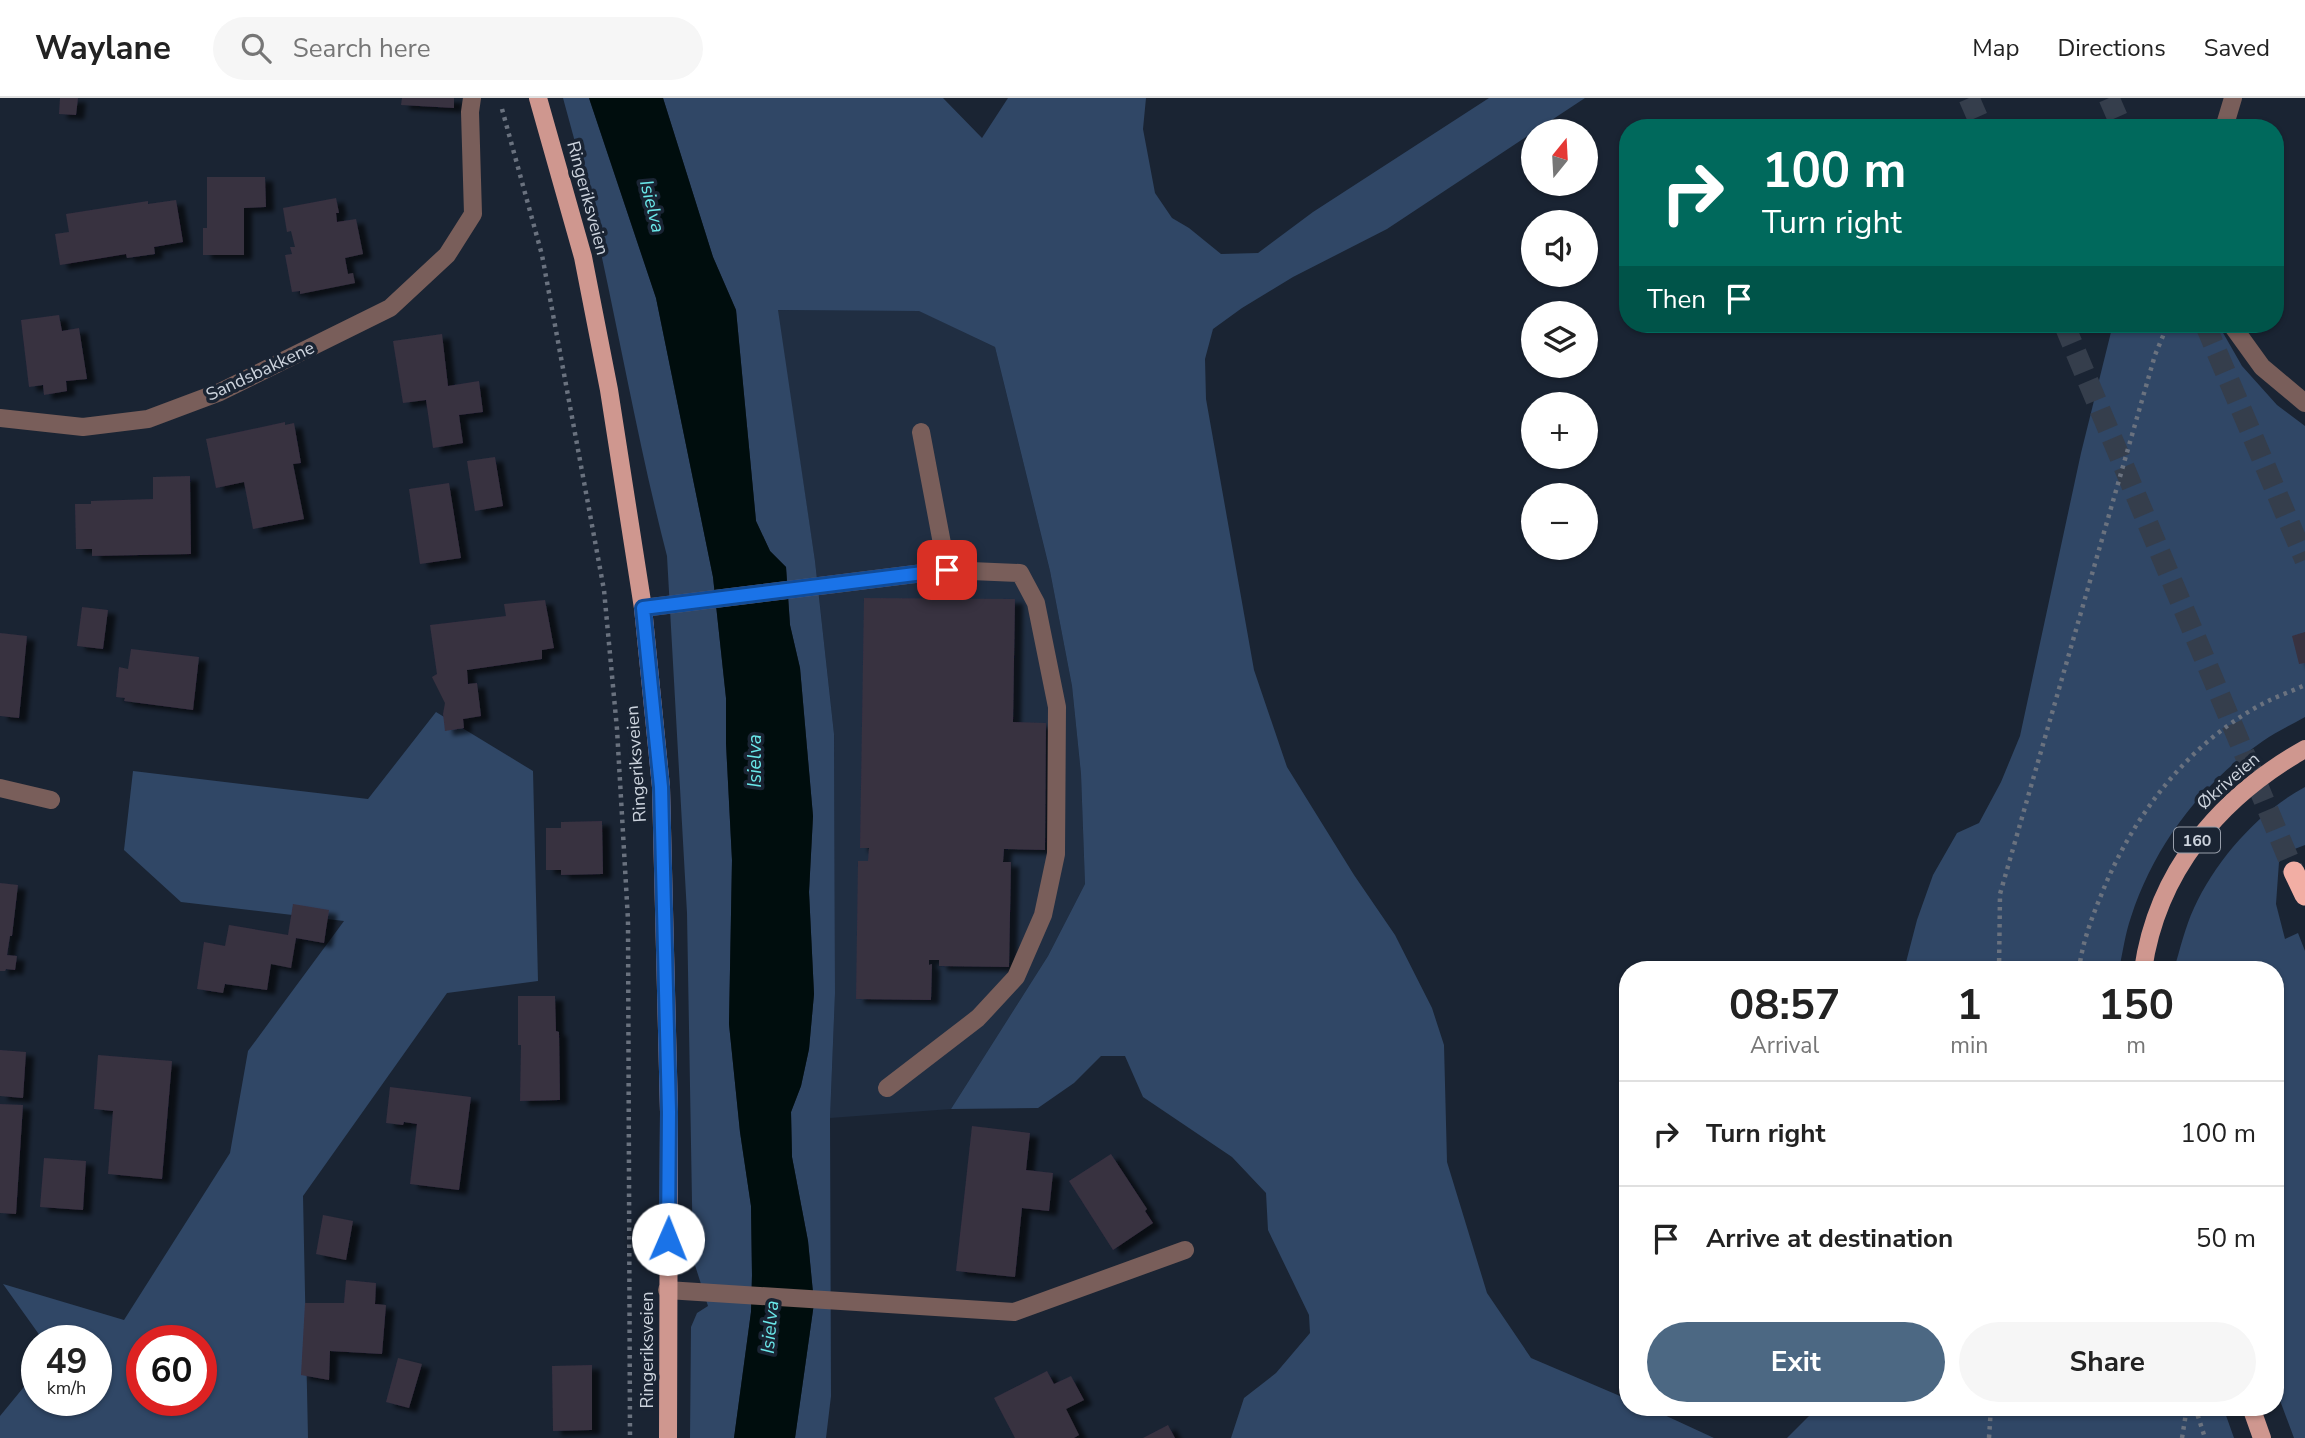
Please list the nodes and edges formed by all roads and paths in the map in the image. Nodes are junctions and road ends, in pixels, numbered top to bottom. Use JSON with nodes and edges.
{"nodes":[{"id":1,"x":472,"y":98,"type":"edge"},
{"id":2,"x":538,"y":98,"type":"edge"},
{"id":3,"x":2233,"y":98,"type":"edge"},
{"id":4,"x":501,"y":103,"type":"dead end"},
{"id":5,"x":2227,"y":119,"type":"edge"},
{"id":6,"x":2164,"y":333,"type":"edge"},
{"id":7,"x":2237,"y":333,"type":"edge"},
{"id":8,"x":2305,"y":403,"type":"edge"},
{"id":9,"x":0,"y":418,"type":"edge"},
{"id":10,"x":921,"y":432,"type":"dead end"},
{"id":11,"x":947,"y":570,"type":"junction"},
{"id":12,"x":643,"y":608,"type":"junction"},
{"id":13,"x":2305,"y":685,"type":"edge"},
{"id":14,"x":2305,"y":750,"type":"edge"},
{"id":15,"x":0,"y":788,"type":"edge"},
{"id":16,"x":51,"y":800,"type":"dead end"},
{"id":17,"x":2294,"y":872,"type":"tunnel mouth"},
{"id":18,"x":2305,"y":895,"type":"edge"},
{"id":19,"x":1998,"y":961,"type":"edge"},
{"id":20,"x":2081,"y":961,"type":"edge"},
{"id":21,"x":2144,"y":961,"type":"edge"},
{"id":22,"x":887,"y":1088,"type":"dead end"},
{"id":23,"x":1185,"y":1250,"type":"dead end"},
{"id":24,"x":667,"y":1290,"type":"junction"},
{"id":25,"x":1991,"y":1416,"type":"edge"},
{"id":26,"x":2186,"y":1416,"type":"edge"},
{"id":27,"x":2198,"y":1416,"type":"edge"},
{"id":28,"x":2254,"y":1416,"type":"edge"},
{"id":29,"x":630,"y":1438,"type":"edge"},
{"id":30,"x":668,"y":1438,"type":"edge"},
{"id":31,"x":1989,"y":1438,"type":"edge"},
{"id":32,"x":2182,"y":1438,"type":"edge"},
{"id":33,"x":2205,"y":1438,"type":"edge"},
{"id":34,"x":2262,"y":1438,"type":"edge"}],
"edges":[{"from":1,"to":9,"type":"street","name":"Sandsbakkene"},
{"from":2,"to":12,"type":"main road","name":"Ringeriksveien"},
{"from":3,"to":5,"type":"street"},
{"from":4,"to":29,"type":"path"},
{"from":6,"to":19,"type":"path"},
{"from":7,"to":8,"type":"street"},
{"from":10,"to":11,"type":"street"},
{"from":11,"to":12,"type":"street"},
{"from":11,"to":22,"type":"street"},
{"from":12,"to":24,"type":"main road","name":"Ringeriksveien"},
{"from":13,"to":20,"type":"path"},
{"from":14,"to":21,"type":"main road","name":"Økriveien","number":"160"},
{"from":15,"to":16,"type":"street"},
{"from":17,"to":18,"type":"highway"},
{"from":23,"to":24,"type":"street"},
{"from":24,"to":30,"type":"main road","name":"Ringeriksveien"},
{"from":25,"to":31,"type":"path"},
{"from":26,"to":32,"type":"path"},
{"from":27,"to":33,"type":"path"},
{"from":28,"to":34,"type":"main road"}]}
